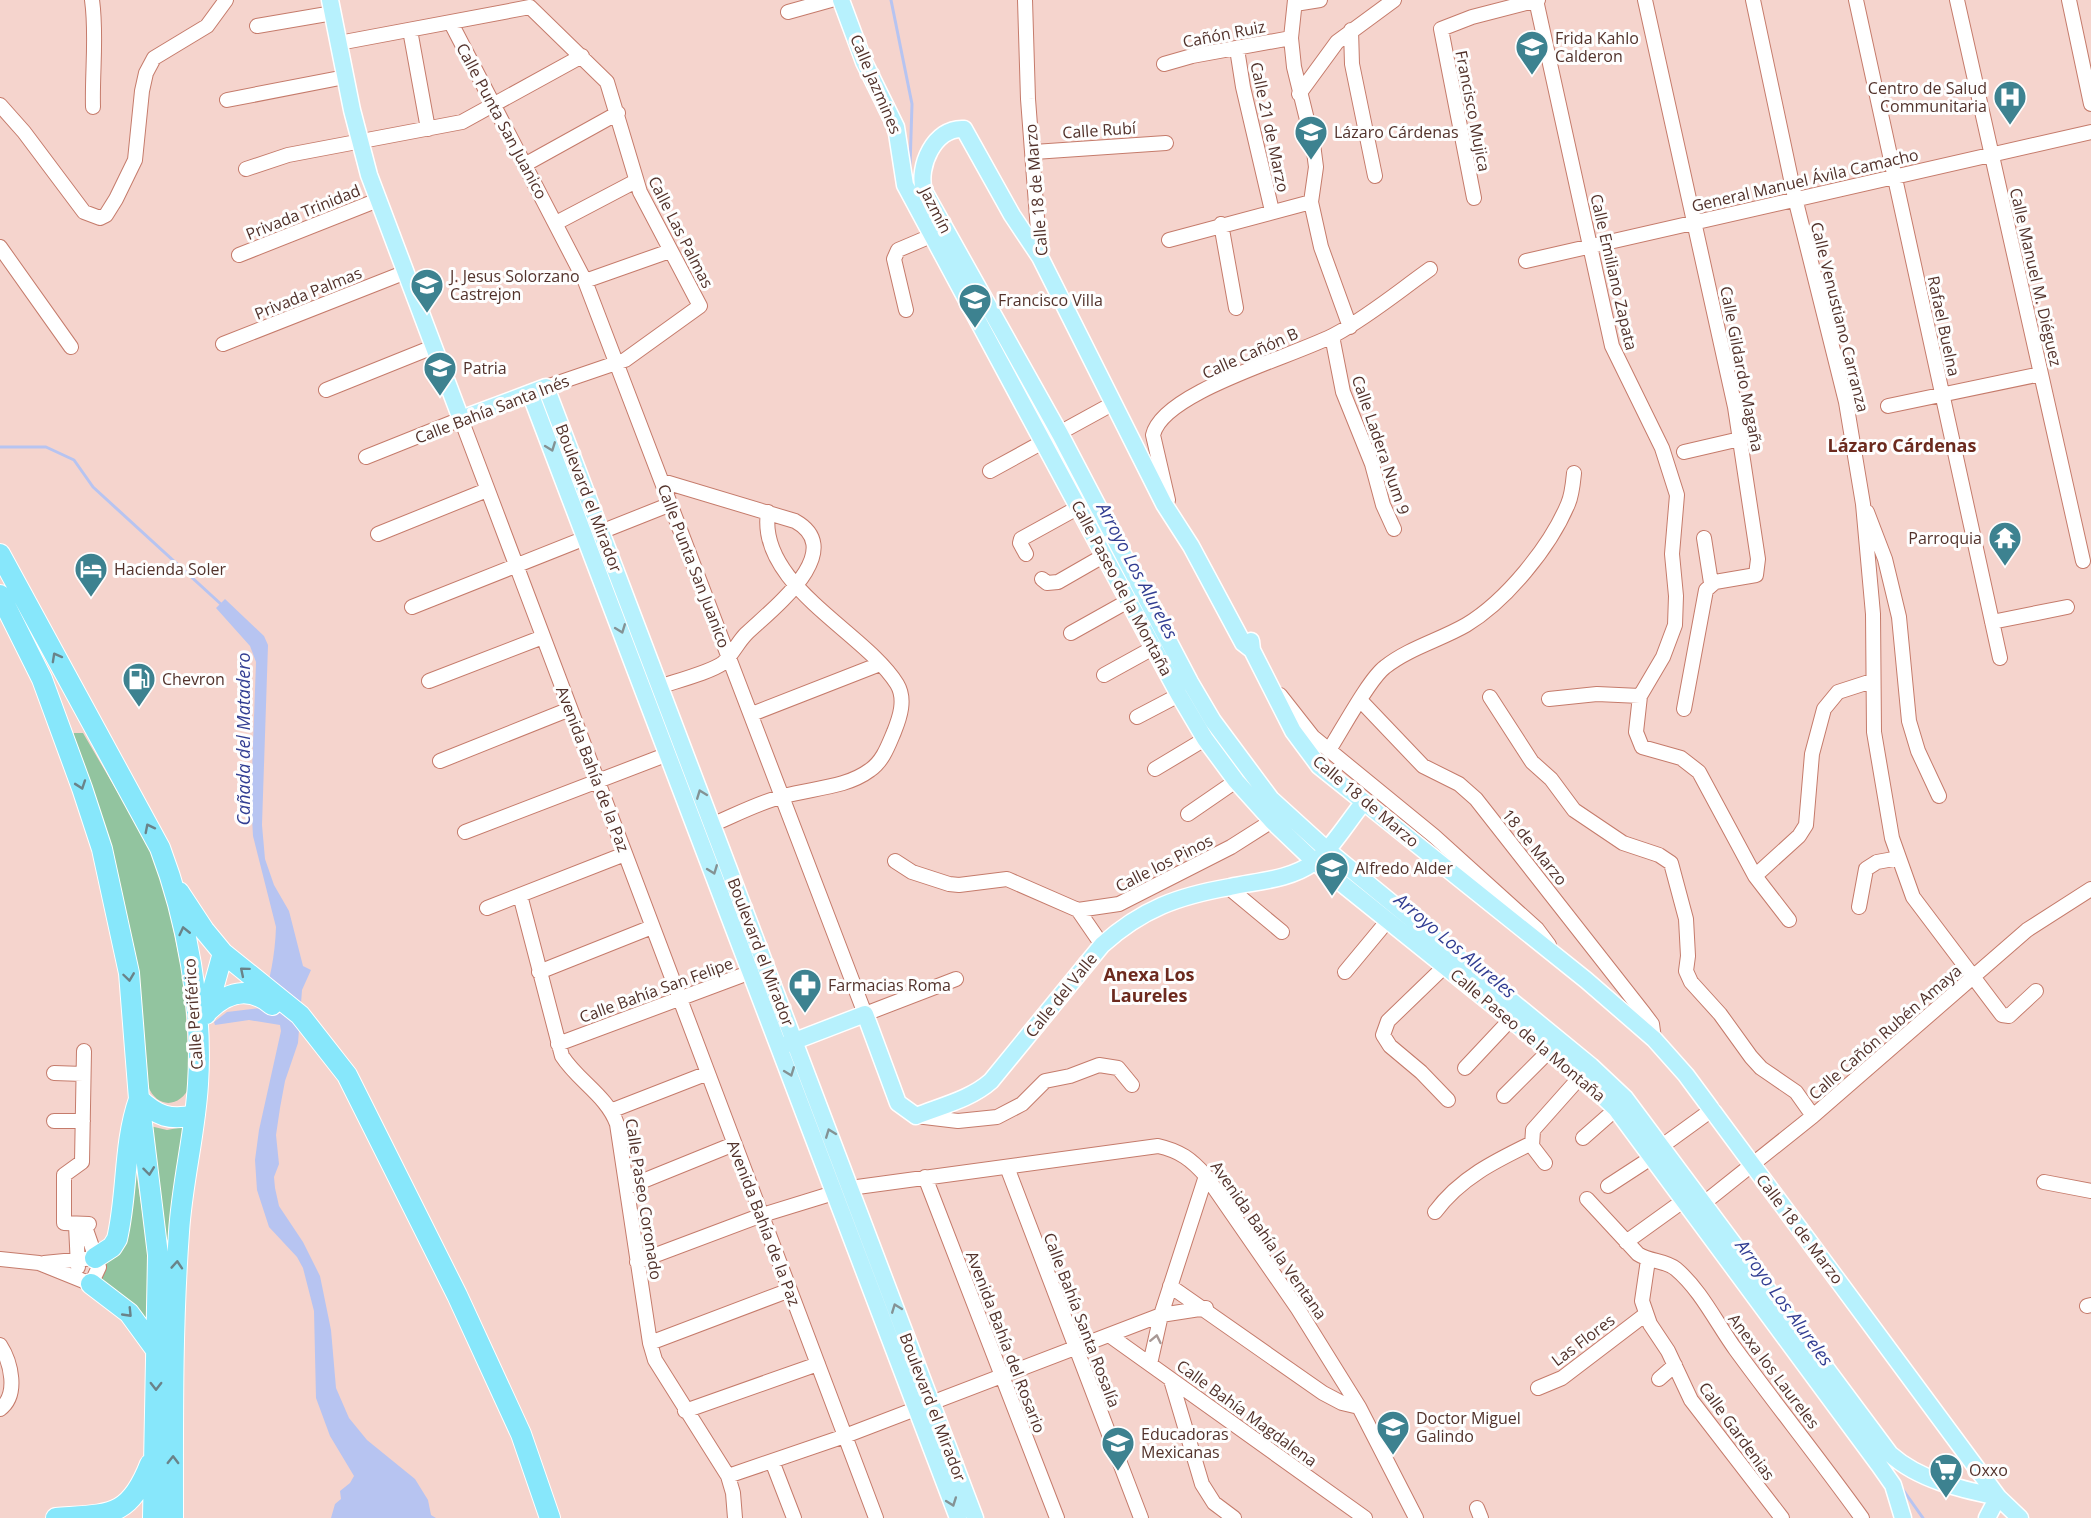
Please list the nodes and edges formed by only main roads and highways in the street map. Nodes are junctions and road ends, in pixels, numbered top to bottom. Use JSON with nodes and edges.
{"nodes":[{"id":1,"x":841,"y":0,"type":"edge"},
{"id":2,"x":332,"y":6,"type":"edge"},
{"id":3,"x":931,"y":236,"type":"joint"},
{"id":4,"x":1040,"y":257,"type":"joint"},
{"id":5,"x":546,"y":387,"type":"joint"},
{"id":6,"x":530,"y":393,"type":"junction"},
{"id":7,"x":460,"y":419,"type":"joint"},
{"id":8,"x":1051,"y":439,"type":"junction"},
{"id":9,"x":594,"y":535,"type":"junction"},
{"id":10,"x":0,"y":554,"type":"edge"},
{"id":11,"x":0,"y":595,"type":"edge"},
{"id":12,"x":88,"y":715,"type":"junction"},
{"id":13,"x":62,"y":730,"type":"junction"},
{"id":14,"x":1364,"y":803,"type":"junction"},
{"id":15,"x":1321,"y":855,"type":"junction"},
{"id":16,"x":172,"y":882,"type":"junction"},
{"id":17,"x":223,"y":952,"type":"junction"},
{"id":18,"x":263,"y":992,"type":"junction"},
{"id":19,"x":206,"y":1013,"type":"junction"},
{"id":20,"x":301,"y":1023,"type":"junction"},
{"id":21,"x":788,"y":1043,"type":"junction"},
{"id":22,"x":198,"y":1045,"type":"junction"},
{"id":23,"x":139,"y":1099,"type":"junction"},
{"id":24,"x":195,"y":1115,"type":"junction"},
{"id":25,"x":916,"y":1116,"type":"joint"},
{"id":26,"x":1656,"y":1152,"type":"junction"},
{"id":27,"x":87,"y":1259,"type":"road end"},
{"id":28,"x":85,"y":1281,"type":"road end"},
{"id":29,"x":156,"y":1350,"type":"junction"},
{"id":30,"x":924,"y":1405,"type":"junction"},
{"id":31,"x":154,"y":1450,"type":"junction"},
{"id":32,"x":1998,"y":1497,"type":"junction"},
{"id":33,"x":56,"y":1518,"type":"edge"},
{"id":34,"x":153,"y":1518,"type":"edge"},
{"id":35,"x":173,"y":1518,"type":"edge"},
{"id":36,"x":541,"y":1518,"type":"edge"},
{"id":37,"x":550,"y":1518,"type":"edge"},
{"id":38,"x":958,"y":1518,"type":"edge"},
{"id":39,"x":975,"y":1518,"type":"edge"},
{"id":40,"x":1903,"y":1518,"type":"edge"},
{"id":41,"x":1987,"y":1518,"type":"edge"},
{"id":42,"x":2020,"y":1518,"type":"edge"}],
"edges":[{"from":1,"to":3,"type":"main road","name":"Calle Jazmines"},
{"from":2,"to":7,"type":"main road","name":"Avenida Bahía de la Paz"},
{"from":3,"to":8,"type":"main road","name":"Calle Paseo de la Montaña"},
{"from":4,"to":8,"type":"main road","name":"Jazmín"},
{"from":4,"to":14,"type":"main road","name":"Calle 18 de Marzo"},
{"from":5,"to":6,"type":"main road","name":"Calle Bahía Santa Inés"},
{"from":5,"to":9,"type":"main road","name":"Boulevard el Mirador"},
{"from":6,"to":7,"type":"main road","name":"Calle Bahía Santa Inés"},
{"from":6,"to":9,"type":"main road","name":"Boulevard el Mirador","one_way":true},
{"from":8,"to":15,"type":"main road","name":"Calle Paseo de la Montaña"},
{"from":8,"to":15,"type":"main road","name":"Calle Paseo de la Montaña"},
{"from":9,"to":21,"type":"main road","name":"Boulevard el Mirador"},
{"from":12,"to":10,"type":"highway","name":"Calle Periférico","one_way":true},
{"from":11,"to":13,"type":"highway"},
{"from":12,"to":13,"type":"highway"},
{"from":16,"to":12,"type":"highway","name":"Calle Periférico","one_way":true},
{"from":13,"to":23,"type":"highway","one_way":true},
{"from":14,"to":15,"type":"main road","name":"Calle del Valle"},
{"from":14,"to":32,"type":"main road","name":"Calle 18 de Marzo"},
{"from":15,"to":25,"type":"main road","name":"Calle del Valle"},
{"from":15,"to":26,"type":"main road","name":"Calle Paseo de la Montaña"},
{"from":15,"to":26,"type":"main road","name":"Calle Paseo de la Montaña"},
{"from":16,"to":17,"type":"highway"},
{"from":22,"to":16,"type":"highway","name":"Calle Periférico","one_way":true},
{"from":18,"to":17,"type":"highway","one_way":true},
{"from":17,"to":19,"type":"highway"},
{"from":18,"to":19,"type":"highway"},
{"from":18,"to":20,"type":"highway"},
{"from":19,"to":22,"type":"highway"},
{"from":20,"to":36,"type":"highway"},
{"from":20,"to":37,"type":"highway"},
{"from":21,"to":25,"type":"main road","name":"Calle Punta San Juanico"},
{"from":21,"to":30,"type":"main road","name":"Boulevard el Mirador"},
{"from":22,"to":24,"type":"highway","name":"Calle Periférico"},
{"from":23,"to":24,"type":"highway"},
{"from":23,"to":27,"type":"highway"},
{"from":23,"to":29,"type":"highway","one_way":true},
{"from":35,"to":24,"type":"highway","name":"Calle Periférico","one_way":true},
{"from":26,"to":32,"type":"main road","name":"Calle Paseo de la Montaña"},
{"from":26,"to":40,"type":"main road","name":"Calle Paseo de la Montaña"},
{"from":28,"to":29,"type":"highway","one_way":true},
{"from":29,"to":31,"type":"highway","one_way":true},
{"from":30,"to":38,"type":"main road","name":"Boulevard el Mirador","one_way":true},
{"from":30,"to":39,"type":"main road","name":"Boulevard el Mirador"},
{"from":31,"to":33,"type":"highway"},
{"from":31,"to":34,"type":"highway"},
{"from":32,"to":41,"type":"main road"},
{"from":32,"to":42,"type":"main road","name":"Calle 18 de Marzo"}]}
